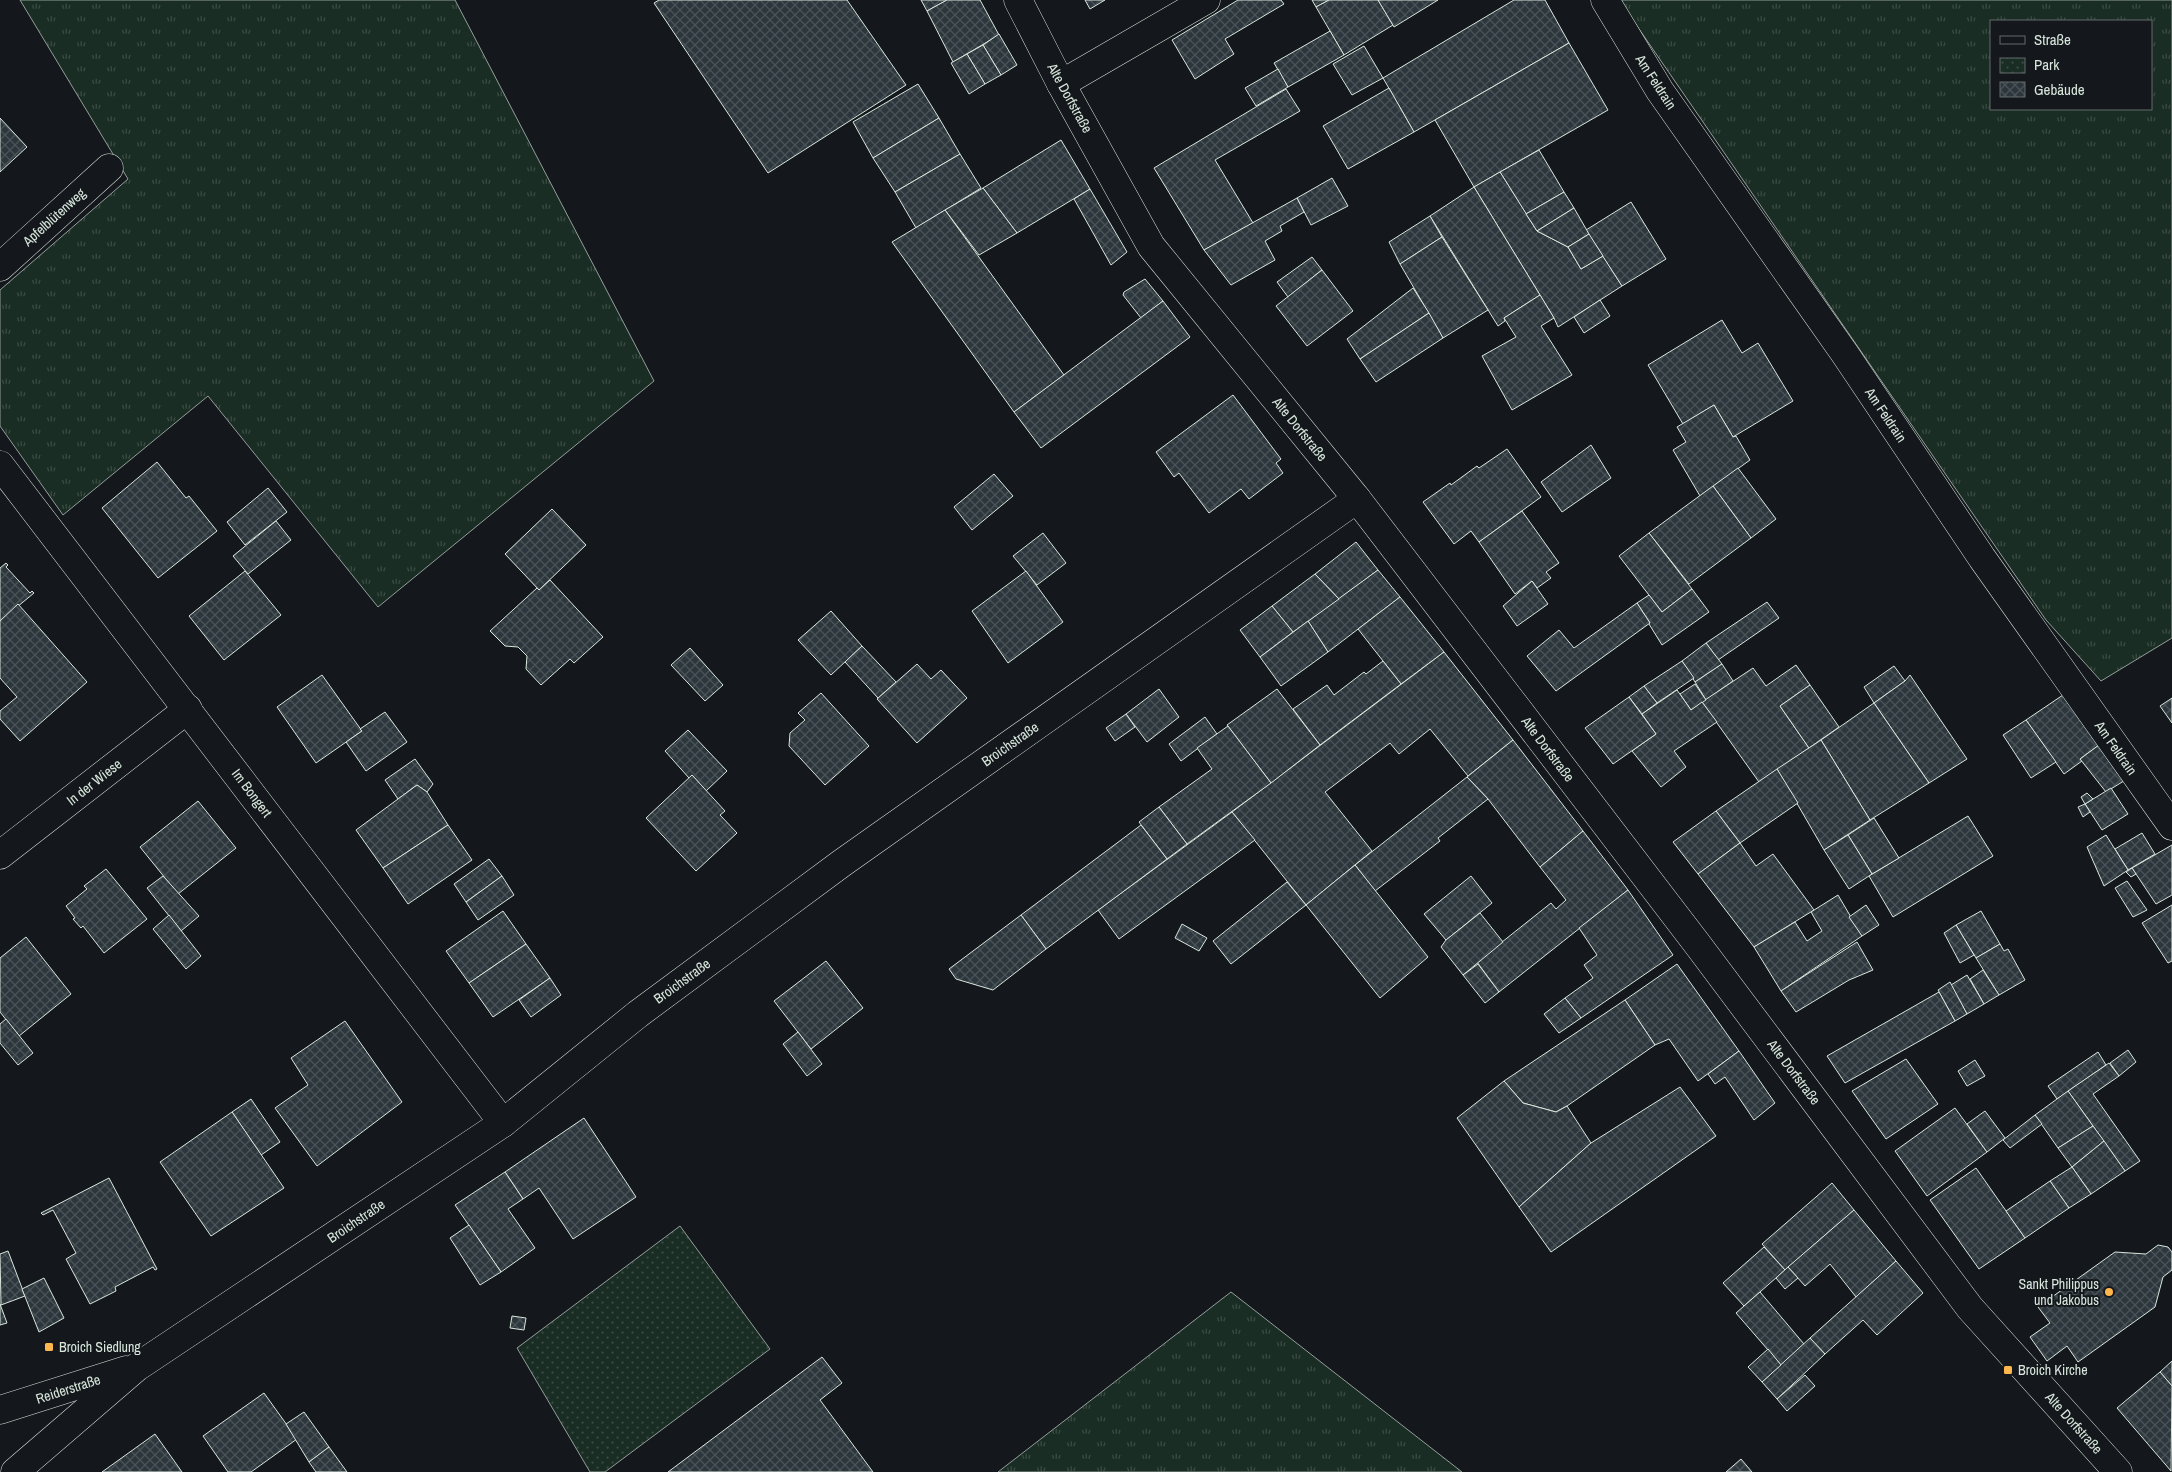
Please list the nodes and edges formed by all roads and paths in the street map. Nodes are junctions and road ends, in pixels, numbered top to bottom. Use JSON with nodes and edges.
{"nodes":[{"id":1,"x":1018,"y":0,"type":"edge"},
{"id":2,"x":1206,"y":0,"type":"edge"},
{"id":3,"x":1605,"y":0,"type":"edge"},
{"id":4,"x":1061,"y":84,"type":"junction"},
{"id":5,"x":109,"y":168,"type":"dead end"},
{"id":6,"x":0,"y":267,"type":"edge"},
{"id":7,"x":0,"y":465,"type":"edge"},
{"id":8,"x":1357,"y":499,"type":"junction"},
{"id":9,"x":188,"y":709,"type":"junction"},
{"id":10,"x":2172,"y":826,"type":"edge"},
{"id":11,"x":0,"y":855,"type":"edge"},
{"id":12,"x":503,"y":1122,"type":"junction"},
{"id":13,"x":137,"y":1367,"type":"junction"},
{"id":14,"x":0,"y":1410,"type":"edge"},
{"id":15,"x":15,"y":1472,"type":"edge"},
{"id":16,"x":2118,"y":1472,"type":"edge"}],
"edges":[{"from":1,"to":4,"type":"street","name":"Alte Dorfstraße"},
{"from":2,"to":4,"type":"street"},
{"from":3,"to":10,"type":"street","name":"Am Feldrain"},
{"from":4,"to":8,"type":"street","name":"Alte Dorfstraße"},
{"from":5,"to":6,"type":"street","name":"Apfelblütenweg"},
{"from":7,"to":9,"type":"street","name":"Im Bongert"},
{"from":8,"to":12,"type":"street","name":"Broichstraße"},
{"from":8,"to":16,"type":"street","name":"Alte Dorfstraße"},
{"from":9,"to":11,"type":"street","name":"In der Wiese"},
{"from":9,"to":12,"type":"street","name":"Im Bongert"},
{"from":12,"to":13,"type":"street","name":"Broichstraße"},
{"from":13,"to":14,"type":"street","name":"Reiderstraße"},
{"from":13,"to":15,"type":"street","name":"Broichstraße"}]}
